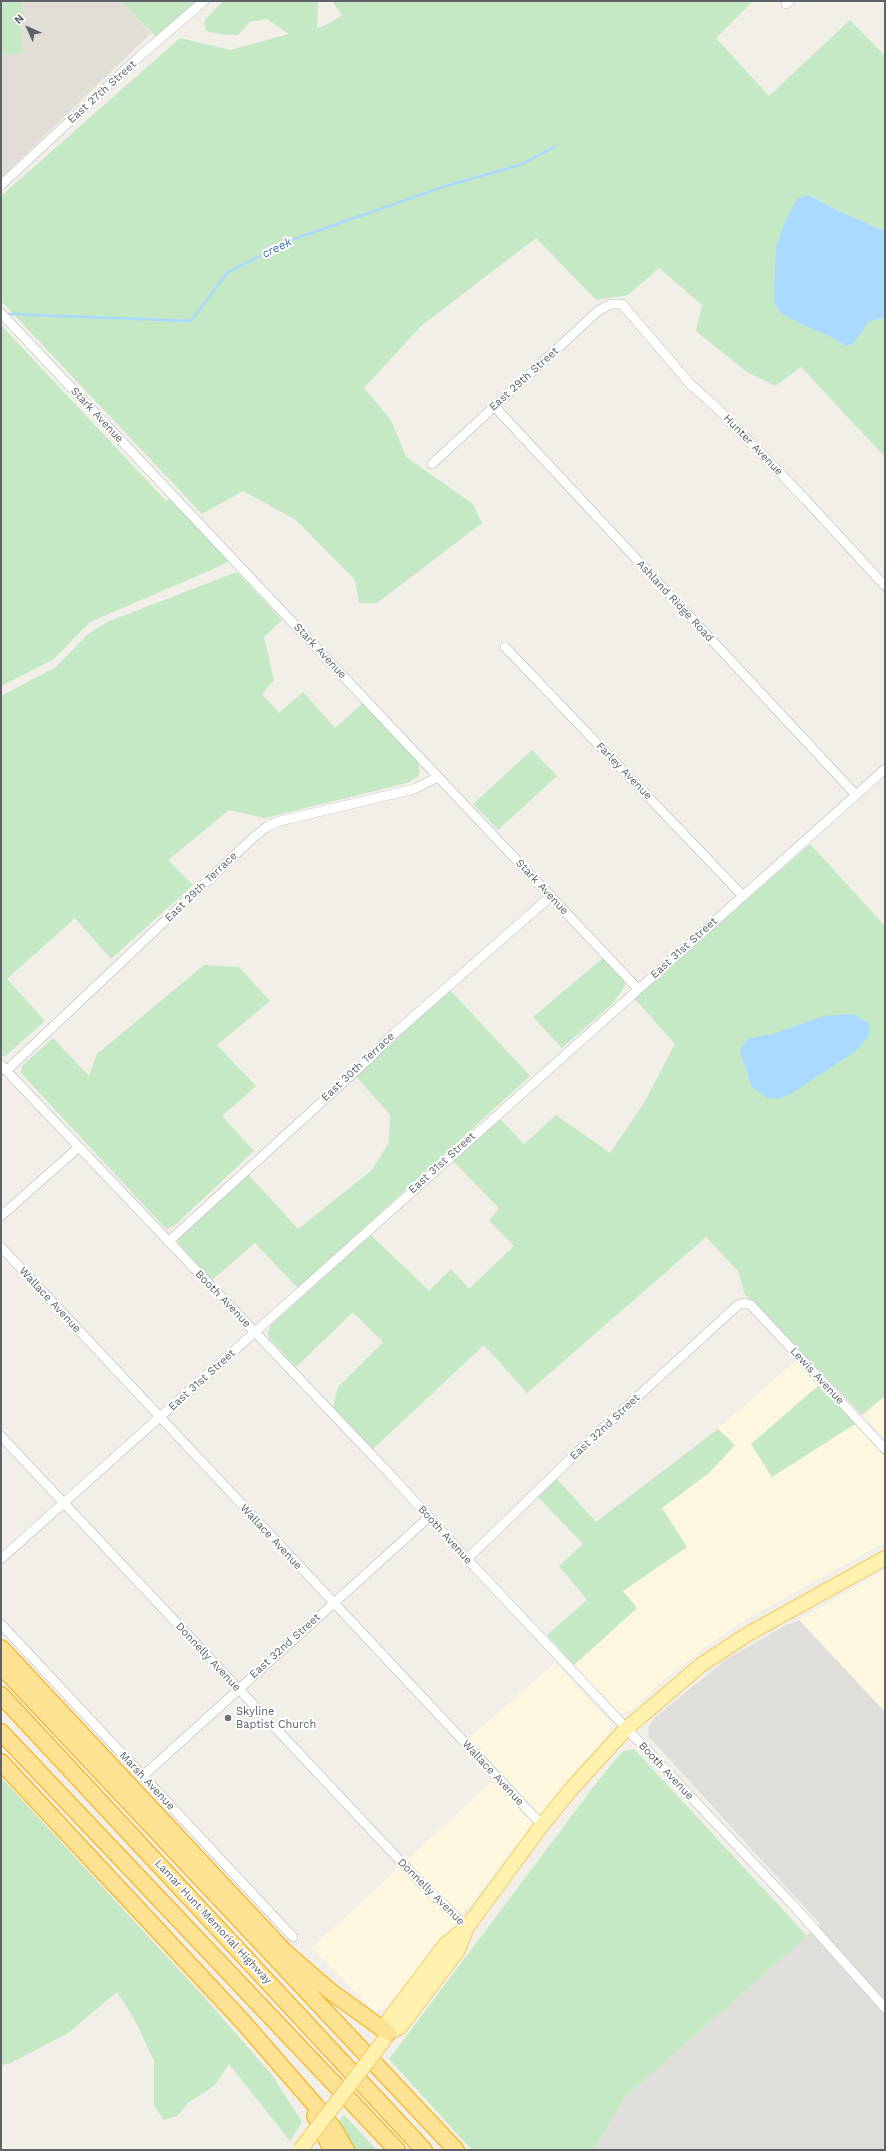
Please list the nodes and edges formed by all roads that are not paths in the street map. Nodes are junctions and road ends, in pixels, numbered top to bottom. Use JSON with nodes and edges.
{"nodes":[{"id":1,"x":204,"y":1,"type":"edge"},
{"id":2,"x":1,"y":185,"type":"edge"},
{"id":3,"x":622,"y":304,"type":"joint"},
{"id":4,"x":1,"y":313,"type":"edge"},
{"id":5,"x":494,"y":406,"type":"junction"},
{"id":6,"x":432,"y":464,"type":"dead end"},
{"id":7,"x":885,"y":586,"type":"edge"},
{"id":8,"x":505,"y":647,"type":"dead end"},
{"id":9,"x":885,"y":769,"type":"edge"},
{"id":10,"x":438,"y":777,"type":"junction"},
{"id":11,"x":856,"y":795,"type":"junction"},
{"id":12,"x":551,"y":896,"type":"junction"},
{"id":13,"x":743,"y":896,"type":"junction"},
{"id":14,"x":638,"y":989,"type":"junction"},
{"id":15,"x":4,"y":1068,"type":"edge"},
{"id":16,"x":79,"y":1147,"type":"junction"},
{"id":17,"x":1,"y":1216,"type":"edge"},
{"id":18,"x":168,"y":1242,"type":"junction"},
{"id":19,"x":1,"y":1248,"type":"edge"},
{"id":20,"x":749,"y":1304,"type":"joint"},
{"id":21,"x":255,"y":1333,"type":"junction"},
{"id":22,"x":159,"y":1418,"type":"junction"},
{"id":23,"x":1,"y":1436,"type":"edge"},
{"id":24,"x":885,"y":1449,"type":"edge"},
{"id":25,"x":63,"y":1503,"type":"junction"},
{"id":26,"x":428,"y":1516,"type":"junction"},
{"id":27,"x":885,"y":1558,"type":"edge"},
{"id":28,"x":1,"y":1559,"type":"edge"},
{"id":29,"x":467,"y":1559,"type":"junction"},
{"id":30,"x":332,"y":1603,"type":"junction"},
{"id":31,"x":1,"y":1624,"type":"edge"},
{"id":32,"x":1,"y":1648,"type":"edge"},
{"id":33,"x":1,"y":1666,"type":"edge"},
{"id":34,"x":238,"y":1689,"type":"junction"},
{"id":35,"x":1,"y":1695,"type":"edge"},
{"id":36,"x":626,"y":1729,"type":"junction"},
{"id":37,"x":1,"y":1732,"type":"edge"},
{"id":38,"x":1,"y":1762,"type":"edge"},
{"id":39,"x":143,"y":1776,"type":"junction"},
{"id":40,"x":542,"y":1825,"type":"junction"},
{"id":41,"x":467,"y":1927,"type":"junction"},
{"id":42,"x":293,"y":1937,"type":"dead end"},
{"id":43,"x":885,"y":2008,"type":"edge"},
{"id":44,"x":384,"y":2038,"type":"junction"},
{"id":45,"x":273,"y":2056,"type":"junction"},
{"id":46,"x":300,"y":2150,"type":"edge"},
{"id":47,"x":332,"y":2150,"type":"edge"},
{"id":48,"x":346,"y":2150,"type":"edge"},
{"id":49,"x":397,"y":2150,"type":"edge"},
{"id":50,"x":424,"y":2150,"type":"edge"},
{"id":51,"x":456,"y":2150,"type":"edge"}],
"edges":[{"from":1,"to":2,"type":"street","name":"East 27th Street"},
{"from":3,"to":5,"type":"street","name":"East 29th Street"},
{"from":3,"to":7,"type":"street","name":"Hunter Avenue"},
{"from":4,"to":10,"type":"street","name":"Stark Avenue"},
{"from":5,"to":6,"type":"street","name":"East 29th Street"},
{"from":5,"to":11,"type":"street","name":"Ashland Ridge Road"},
{"from":8,"to":13,"type":"street","name":"Farley Avenue"},
{"from":9,"to":11,"type":"street","name":"East 31st Street"},
{"from":10,"to":12,"type":"street","name":"Stark Avenue"},
{"from":10,"to":15,"type":"street","name":"East 29th Terrace"},
{"from":11,"to":13,"type":"street","name":"East 31st Street"},
{"from":12,"to":14,"type":"street","name":"Stark Avenue"},
{"from":12,"to":18,"type":"street","name":"East 30th Terrace"},
{"from":13,"to":14,"type":"street","name":"East 31st Street"},
{"from":14,"to":21,"type":"street","name":"East 31st Street"},
{"from":15,"to":16,"type":"street","name":"Booth Avenue"},
{"from":16,"to":17,"type":"street"},
{"from":16,"to":18,"type":"street","name":"Booth Avenue"},
{"from":18,"to":21,"type":"street","name":"Booth Avenue"},
{"from":19,"to":22,"type":"street","name":"Wallace Avenue"},
{"from":20,"to":24,"type":"street","name":"Lewis Avenue"},
{"from":20,"to":29,"type":"street","name":"East 32nd Street"},
{"from":21,"to":22,"type":"street","name":"East 31st Street"},
{"from":21,"to":26,"type":"street","name":"Booth Avenue"},
{"from":22,"to":25,"type":"street","name":"East 31st Street"},
{"from":22,"to":30,"type":"street","name":"Wallace Avenue"},
{"from":23,"to":25,"type":"street","name":"Donnelly Avenue"},
{"from":25,"to":28,"type":"street","name":"East 31st Street"},
{"from":25,"to":34,"type":"street","name":"Donnelly Avenue"},
{"from":26,"to":29,"type":"street","name":"Booth Avenue"},
{"from":26,"to":30,"type":"street","name":"East 32nd Street"},
{"from":27,"to":36,"type":"main road"},
{"from":29,"to":36,"type":"street","name":"Booth Avenue"},
{"from":30,"to":34,"type":"street","name":"East 32nd Street"},
{"from":30,"to":40,"type":"street","name":"Wallace Avenue"},
{"from":31,"to":39,"type":"street","name":"Marsh Avenue"},
{"from":32,"to":44,"type":"highway"},
{"from":33,"to":51,"type":"highway"},
{"from":34,"to":39,"type":"street","name":"East 32nd Street"},
{"from":34,"to":41,"type":"street","name":"Donnelly Avenue"},
{"from":35,"to":50,"type":"highway","name":"Lamar Hunt Memorial Highway"},
{"from":36,"to":40,"type":"main road"},
{"from":36,"to":43,"type":"street","name":"Booth Avenue"},
{"from":37,"to":49,"type":"highway"},
{"from":38,"to":45,"type":"highway"},
{"from":39,"to":42,"type":"street","name":"Marsh Avenue"},
{"from":40,"to":41,"type":"main road"},
{"from":41,"to":44,"type":"main road"},
{"from":44,"to":46,"type":"main road","bridge":true},
{"from":45,"to":47,"type":"highway"},
{"from":45,"to":48,"type":"highway"}]}
